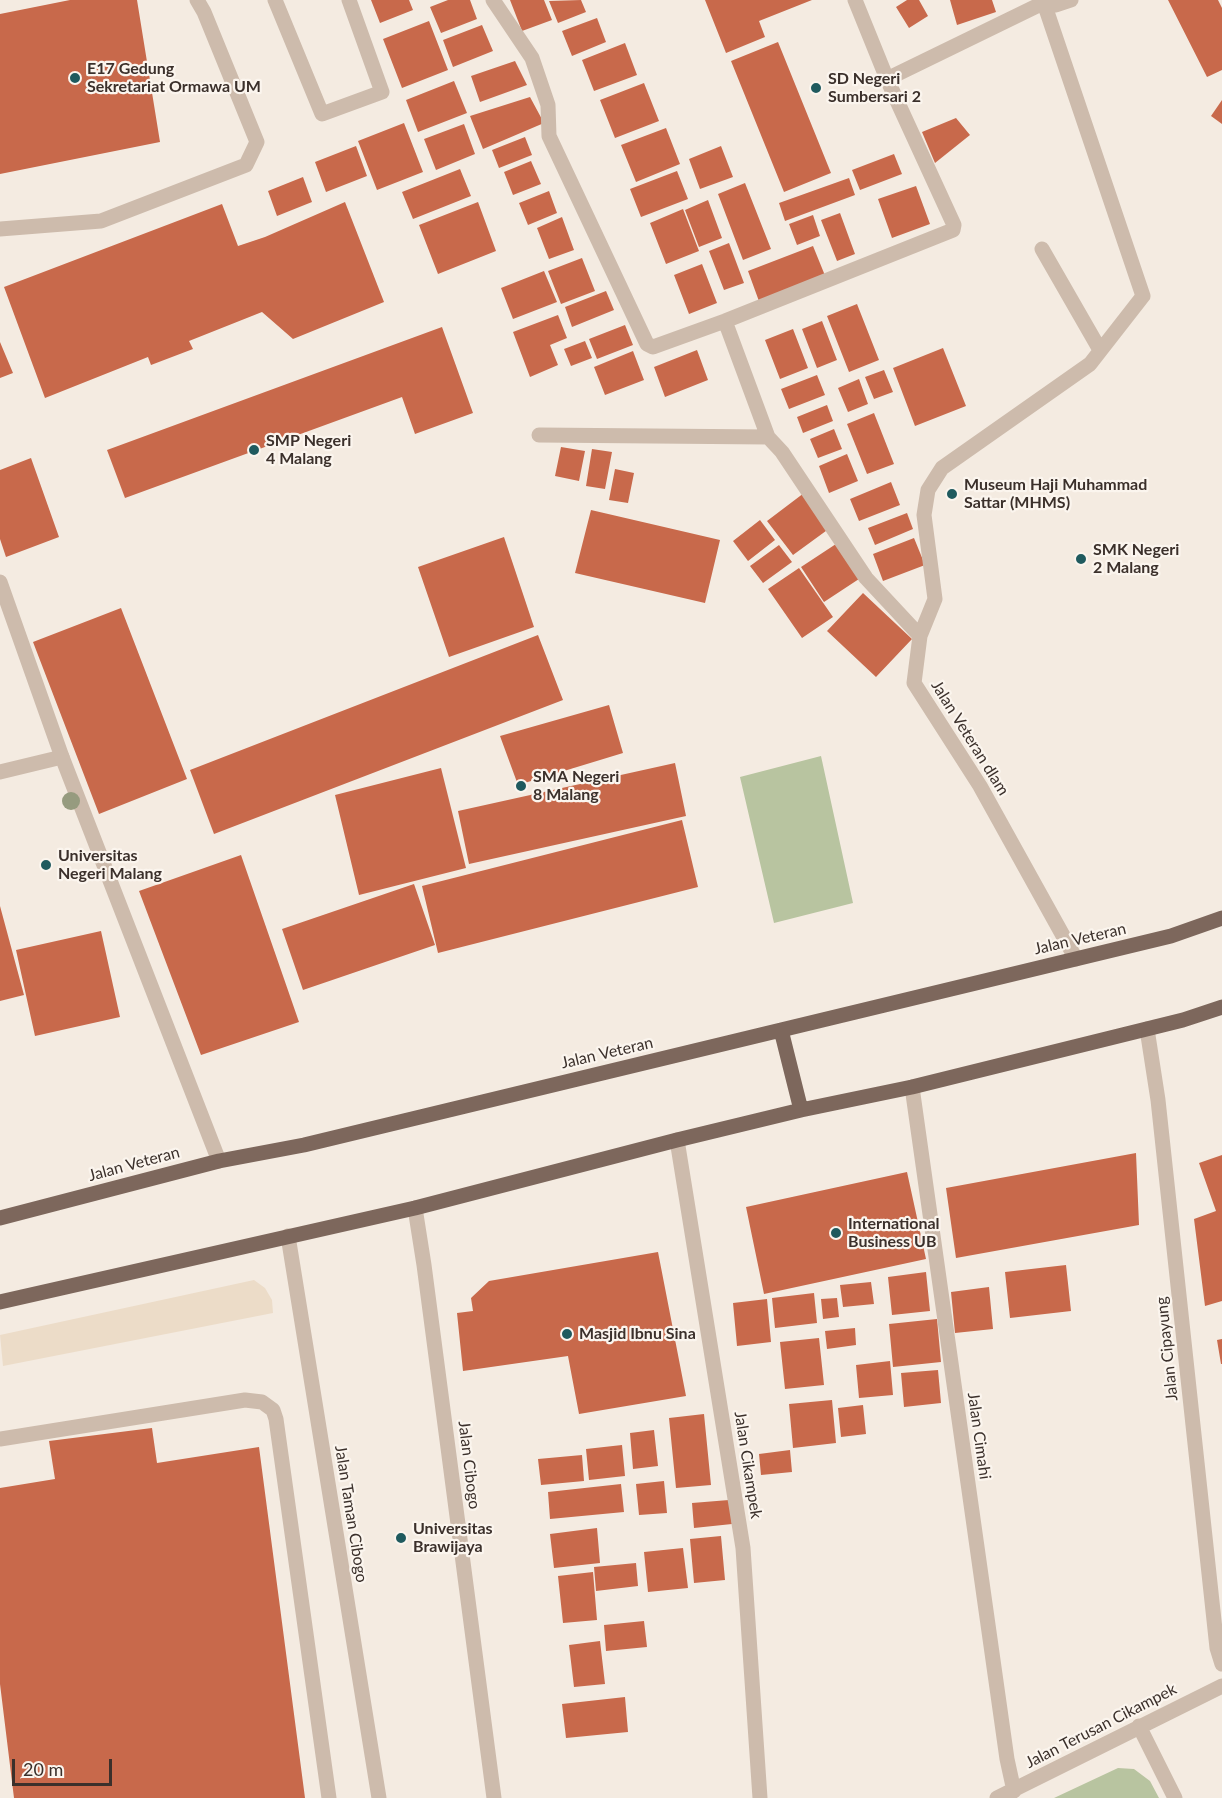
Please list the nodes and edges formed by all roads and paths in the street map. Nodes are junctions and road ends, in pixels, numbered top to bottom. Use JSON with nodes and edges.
{"nodes":[{"id":1,"x":197,"y":0,"type":"edge"},
{"id":2,"x":275,"y":0,"type":"edge"},
{"id":3,"x":349,"y":0,"type":"edge"},
{"id":4,"x":493,"y":0,"type":"edge"},
{"id":5,"x":855,"y":0,"type":"edge"},
{"id":6,"x":1071,"y":0,"type":"edge"},
{"id":7,"x":1043,"y":2,"type":"edge"},
{"id":8,"x":887,"y":79,"type":"junction"},
{"id":9,"x":0,"y":229,"type":"edge"},
{"id":10,"x":1042,"y":249,"type":"dead end"},
{"id":11,"x":725,"y":321,"type":"junction"},
{"id":12,"x":1100,"y":350,"type":"junction"},
{"id":13,"x":539,"y":435,"type":"dead end"},
{"id":14,"x":768,"y":437,"type":"junction"},
{"id":15,"x":0,"y":582,"type":"edge"},
{"id":16,"x":920,"y":636,"type":"junction"},
{"id":17,"x":62,"y":757,"type":"junction"},
{"id":18,"x":0,"y":772,"type":"edge"},
{"id":19,"x":1222,"y":918,"type":"edge"},
{"id":20,"x":1077,"y":959,"type":"junction"},
{"id":21,"x":1222,"y":1007,"type":"edge"},
{"id":22,"x":1147,"y":1029,"type":"junction"},
{"id":23,"x":781,"y":1030,"type":"junction"},
{"id":24,"x":912,"y":1087,"type":"junction"},
{"id":25,"x":801,"y":1110,"type":"junction"},
{"id":26,"x":677,"y":1140,"type":"junction"},
{"id":27,"x":219,"y":1161,"type":"junction"},
{"id":28,"x":415,"y":1208,"type":"junction"},
{"id":29,"x":0,"y":1218,"type":"edge"},
{"id":30,"x":288,"y":1236,"type":"junction"},
{"id":31,"x":0,"y":1302,"type":"edge"},
{"id":32,"x":0,"y":1439,"type":"edge"},
{"id":33,"x":1222,"y":1664,"type":"edge"},
{"id":34,"x":1222,"y":1686,"type":"edge"},
{"id":35,"x":1139,"y":1726,"type":"junction"},
{"id":36,"x":1014,"y":1791,"type":"junction"},
{"id":37,"x":329,"y":1798,"type":"edge"},
{"id":38,"x":379,"y":1798,"type":"edge"},
{"id":39,"x":494,"y":1798,"type":"edge"},
{"id":40,"x":760,"y":1798,"type":"edge"},
{"id":41,"x":997,"y":1798,"type":"edge"},
{"id":42,"x":1175,"y":1798,"type":"edge"}],
"edges":[{"from":1,"to":9,"type":"street"},
{"from":2,"to":3,"type":"street"},
{"from":4,"to":11,"type":"street"},
{"from":5,"to":8,"type":"street"},
{"from":6,"to":7,"type":"street"},
{"from":7,"to":8,"type":"street"},
{"from":7,"to":12,"type":"street","name":"Jalan Veteran dlam"},
{"from":8,"to":11,"type":"street"},
{"from":10,"to":12,"type":"street"},
{"from":11,"to":14,"type":"street"},
{"from":12,"to":16,"type":"street","name":"Jalan Veteran dlam"},
{"from":13,"to":14,"type":"street"},
{"from":14,"to":16,"type":"street"},
{"from":15,"to":17,"type":"street"},
{"from":16,"to":20,"type":"street","name":"Jalan Veteran dlam"},
{"from":17,"to":18,"type":"street"},
{"from":17,"to":27,"type":"street"},
{"from":19,"to":20,"type":"main road","name":"Jalan Veteran"},
{"from":20,"to":23,"type":"main road","name":"Jalan Veteran"},
{"from":21,"to":22,"type":"main road"},
{"from":22,"to":24,"type":"main road"},
{"from":22,"to":33,"type":"street","name":"Jalan Cipayung"},
{"from":23,"to":25,"type":"main road"},
{"from":23,"to":27,"type":"main road","name":"Jalan Veteran"},
{"from":24,"to":25,"type":"main road"},
{"from":24,"to":36,"type":"street","name":"Jalan Cimahi"},
{"from":25,"to":26,"type":"main road"},
{"from":26,"to":28,"type":"main road"},
{"from":26,"to":40,"type":"street","name":"Jalan Cikampek"},
{"from":27,"to":29,"type":"main road","name":"Jalan Veteran"},
{"from":28,"to":30,"type":"main road"},
{"from":28,"to":39,"type":"street","name":"Jalan Cibogo"},
{"from":30,"to":31,"type":"main road"},
{"from":30,"to":38,"type":"street","name":"Jalan Taman Cibogo"},
{"from":32,"to":37,"type":"street"},
{"from":34,"to":35,"type":"street","name":"Jalan Terusan Cikampek"},
{"from":35,"to":36,"type":"street","name":"Jalan Terusan Cikampek"},
{"from":35,"to":42,"type":"street"},
{"from":36,"to":41,"type":"street","name":"Jalan Terusan Cikampek"}]}
